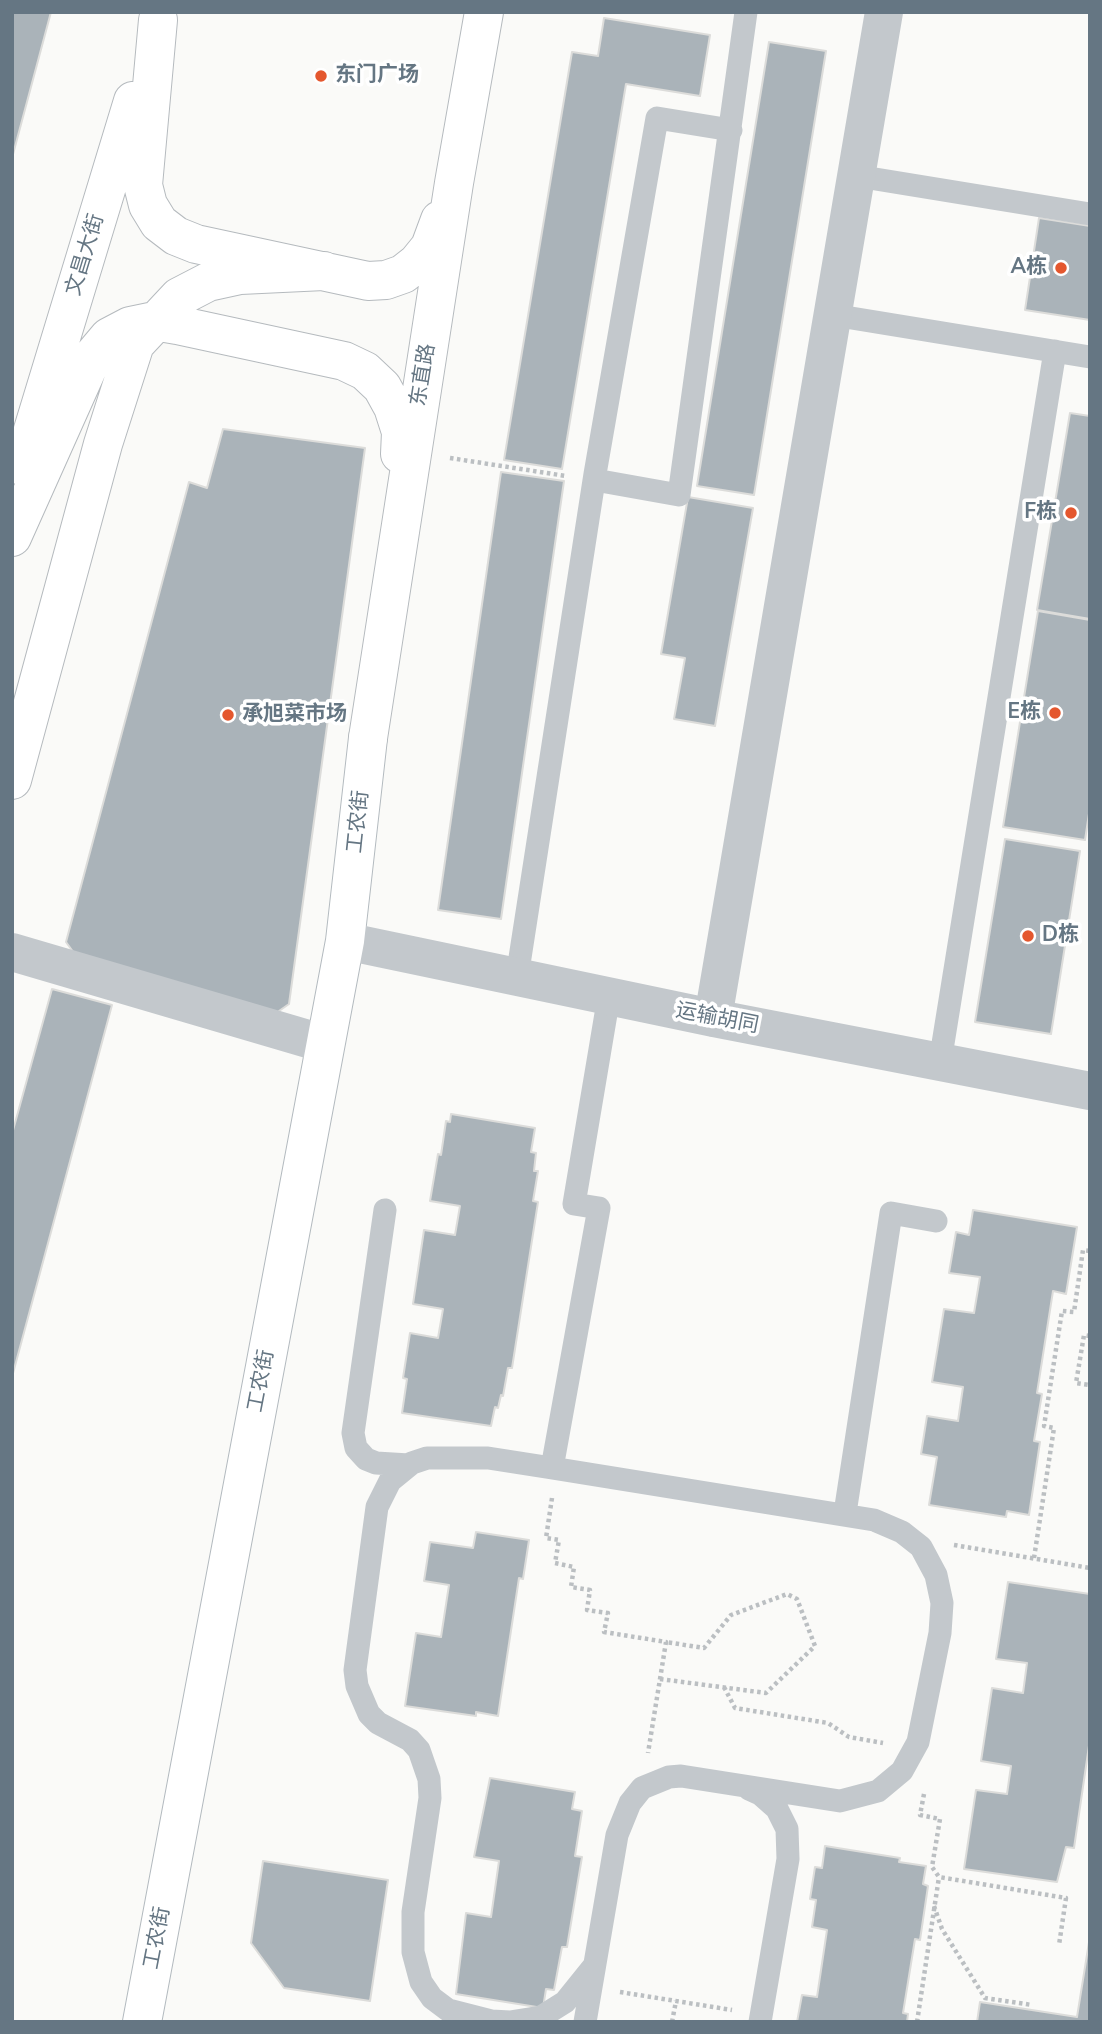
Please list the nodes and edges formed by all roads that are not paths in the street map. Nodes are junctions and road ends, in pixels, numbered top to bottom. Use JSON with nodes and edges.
{"nodes":[{"id":1,"x":484,"y":12,"type":"edge"},
{"id":2,"x":746,"y":12,"type":"edge"},
{"id":3,"x":884,"y":12,"type":"edge"},
{"id":4,"x":159,"y":16,"type":"edge"},
{"id":5,"x":731,"y":130,"type":"junction"},
{"id":6,"x":857,"y":176,"type":"junction"},
{"id":7,"x":454,"y":183,"type":"junction"},
{"id":8,"x":1090,"y":214,"type":"edge"},
{"id":9,"x":324,"y":271,"type":"junction"},
{"id":10,"x":833,"y":315,"type":"junction"},
{"id":11,"x":154,"y":321,"type":"junction"},
{"id":12,"x":1055,"y":351,"type":"junction"},
{"id":13,"x":1090,"y":357,"type":"edge"},
{"id":14,"x":594,"y":480,"type":"junction"},
{"id":15,"x":12,"y":498,"type":"edge"},
{"id":16,"x":12,"y":537,"type":"edge"},
{"id":17,"x":396,"y":551,"type":"junction"},
{"id":18,"x":368,"y":738,"type":"joint"},
{"id":19,"x":12,"y":780,"type":"edge"},
{"id":20,"x":345,"y":941,"type":"junction"},
{"id":21,"x":12,"y":952,"type":"edge"},
{"id":22,"x":517,"y":977,"type":"junction"},
{"id":23,"x":609,"y":996,"type":"junction"},
{"id":24,"x":713,"y":1018,"type":"junction"},
{"id":25,"x":325,"y":1044,"type":"junction"},
{"id":26,"x":940,"y":1062,"type":"junction"},
{"id":27,"x":1090,"y":1091,"type":"edge"},
{"id":28,"x":385,"y":1210,"type":"dead end"},
{"id":29,"x":936,"y":1221,"type":"dead end"},
{"id":30,"x":409,"y":1465,"type":"junction"},
{"id":31,"x":555,"y":1468,"type":"junction"},
{"id":32,"x":845,"y":1513,"type":"junction"},
{"id":33,"x":739,"y":1785,"type":"junction"},
{"id":34,"x":596,"y":1964,"type":"junction"},
{"id":35,"x":761,"y":2019,"type":"edge"},
{"id":36,"x":142,"y":2022,"type":"edge"},
{"id":37,"x":585,"y":2022,"type":"edge"}],
"edges":[{"from":1,"to":7,"type":"main road","name":"东直路"},
{"from":2,"to":5,"type":"lane"},
{"from":3,"to":6,"type":"street"},
{"from":4,"to":9,"type":"main road"},
{"from":4,"to":15,"type":"main road","name":"文昌大街"},
{"from":5,"to":14,"type":"lane"},
{"from":5,"to":14,"type":"lane"},
{"from":6,"to":8,"type":"lane"},
{"from":6,"to":10,"type":"street"},
{"from":7,"to":9,"type":"main road"},
{"from":7,"to":17,"type":"main road","name":"东直路"},
{"from":9,"to":11,"type":"main road"},
{"from":10,"to":12,"type":"lane"},
{"from":10,"to":24,"type":"street"},
{"from":11,"to":16,"type":"main road"},
{"from":11,"to":17,"type":"main road"},
{"from":11,"to":19,"type":"main road"},
{"from":12,"to":13,"type":"lane"},
{"from":12,"to":26,"type":"lane"},
{"from":14,"to":22,"type":"lane"},
{"from":17,"to":18,"type":"main road","name":"东直路"},
{"from":18,"to":20,"type":"main road","name":"工农街"},
{"from":20,"to":22,"type":"street","name":"运输胡同"},
{"from":20,"to":25,"type":"main road","name":"工农街"},
{"from":21,"to":25,"type":"street"},
{"from":22,"to":23,"type":"street","name":"运输胡同"},
{"from":23,"to":24,"type":"street","name":"运输胡同"},
{"from":23,"to":31,"type":"lane"},
{"from":24,"to":26,"type":"street","name":"运输胡同"},
{"from":25,"to":36,"type":"main road","name":"工农街"},
{"from":26,"to":27,"type":"street","name":"运输胡同"},
{"from":28,"to":30,"type":"lane"},
{"from":29,"to":32,"type":"lane"},
{"from":30,"to":31,"type":"lane"},
{"from":30,"to":34,"type":"lane"},
{"from":31,"to":32,"type":"lane"},
{"from":32,"to":33,"type":"lane"},
{"from":33,"to":34,"type":"lane"},
{"from":33,"to":35,"type":"lane"},
{"from":34,"to":37,"type":"lane"}]}
